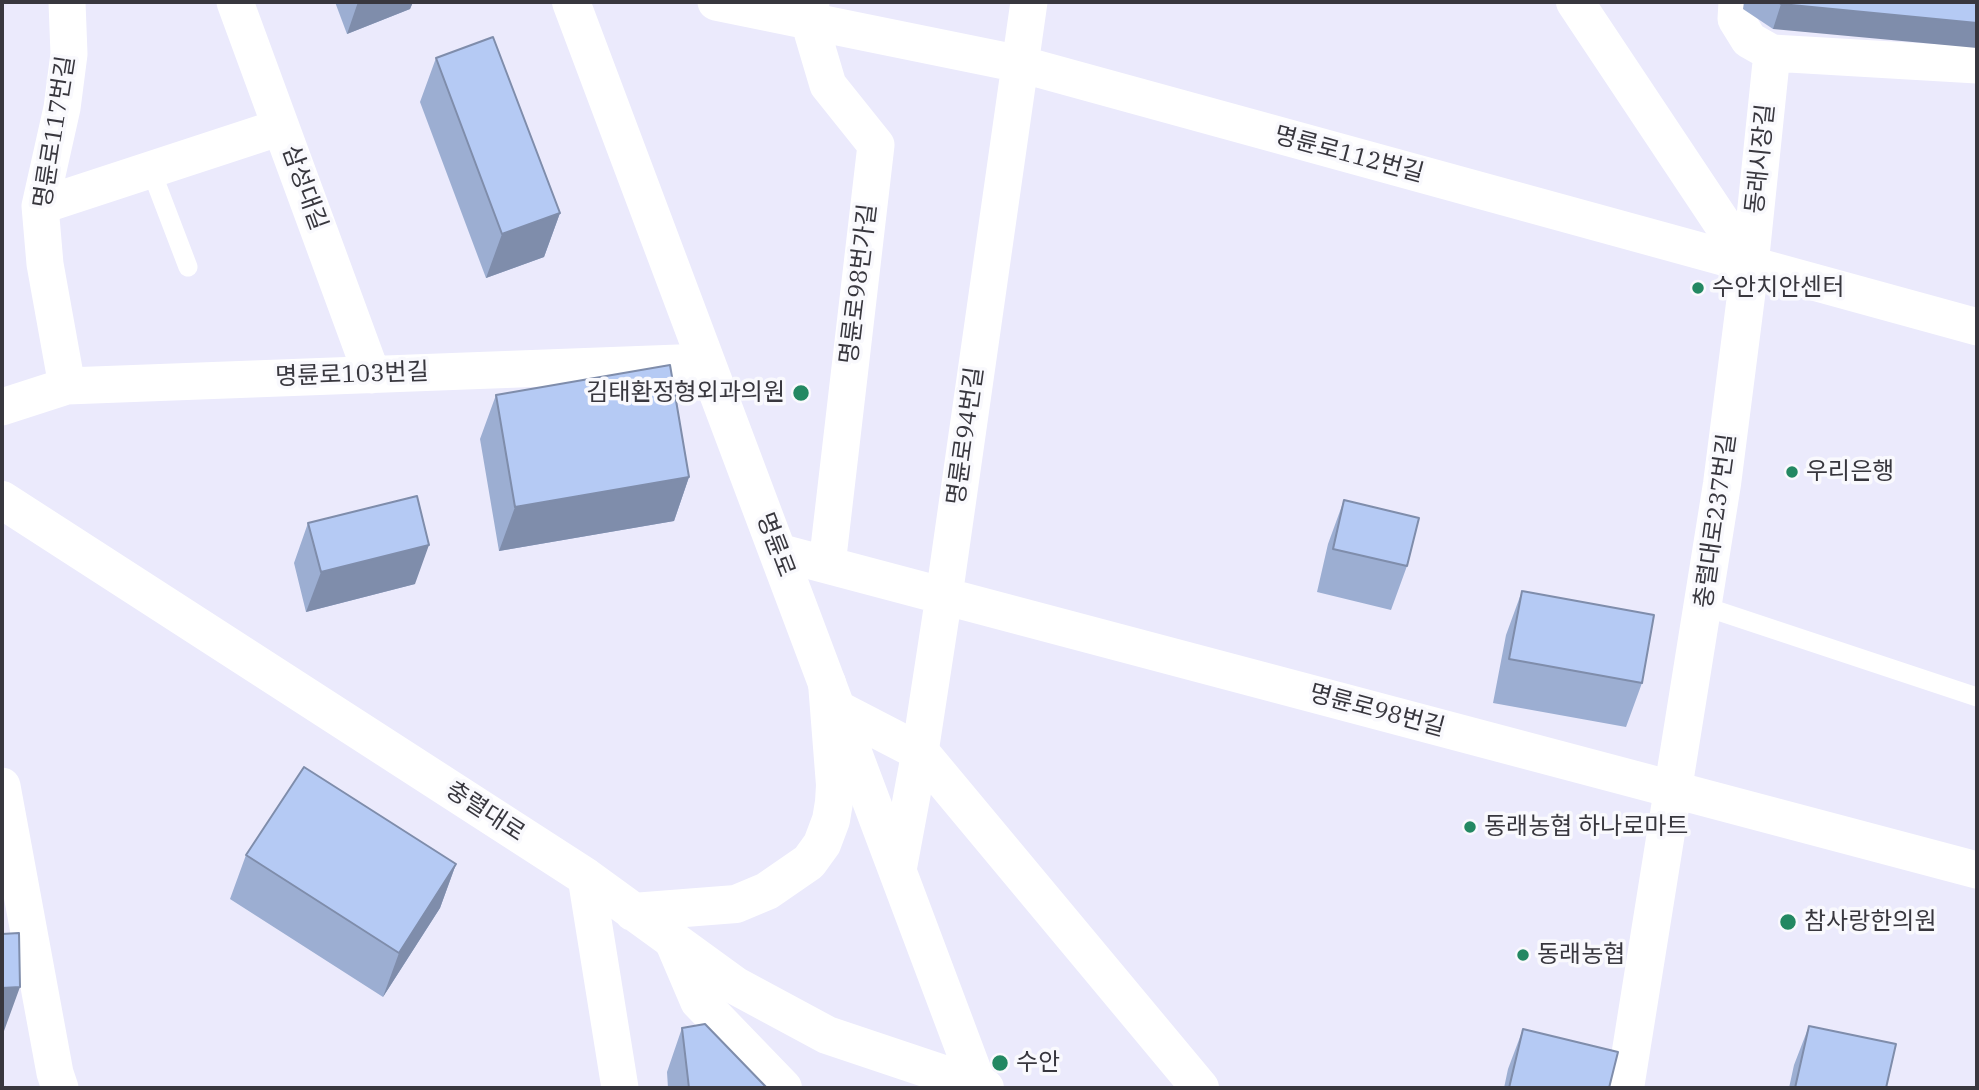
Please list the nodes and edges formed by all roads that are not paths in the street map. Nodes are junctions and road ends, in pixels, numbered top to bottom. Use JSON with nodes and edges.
{"nodes":[{"id":1,"x":66,"y":2,"type":"edge"},
{"id":2,"x":235,"y":2,"type":"edge"},
{"id":3,"x":570,"y":2,"type":"edge"},
{"id":4,"x":716,"y":2,"type":"edge"},
{"id":5,"x":1028,"y":2,"type":"edge"},
{"id":6,"x":1575,"y":2,"type":"edge"},
{"id":7,"x":1737,"y":2,"type":"edge"},
{"id":8,"x":810,"y":11,"type":"edge"},
{"id":9,"x":1772,"y":53,"type":"junction"},
{"id":10,"x":1020,"y":64,"type":"junction"},
{"id":11,"x":1977,"y":65,"type":"edge"},
{"id":12,"x":281,"y":127,"type":"junction"},
{"id":13,"x":151,"y":170,"type":"junction"},
{"id":14,"x":40,"y":206,"type":"junction"},
{"id":15,"x":1750,"y":265,"type":"junction"},
{"id":16,"x":188,"y":267,"type":"dead end"},
{"id":17,"x":1977,"y":327,"type":"edge"},
{"id":18,"x":705,"y":362,"type":"junction"},
{"id":19,"x":372,"y":374,"type":"junction"},
{"id":20,"x":67,"y":386,"type":"junction"},
{"id":21,"x":2,"y":407,"type":"edge"},
{"id":22,"x":2,"y":500,"type":"edge"},
{"id":23,"x":778,"y":552,"type":"junction"},
{"id":24,"x":827,"y":565,"type":"junction"},
{"id":25,"x":944,"y":596,"type":"junction"},
{"id":26,"x":1703,"y":606,"type":"junction"},
{"id":27,"x":832,"y":696,"type":"junction"},
{"id":28,"x":1977,"y":697,"type":"edge"},
{"id":29,"x":920,"y":752,"type":"junction"},
{"id":30,"x":2,"y":786,"type":"edge"},
{"id":31,"x":1673,"y":790,"type":"junction"},
{"id":32,"x":898,"y":870,"type":"junction"},
{"id":33,"x":1977,"y":870,"type":"edge"},
{"id":34,"x":586,"y":877,"type":"junction"},
{"id":35,"x":633,"y":912,"type":"junction"},
{"id":36,"x":673,"y":940,"type":"junction"},
{"id":37,"x":65,"y":1083,"type":"edge"},
{"id":38,"x":620,"y":1088,"type":"edge"},
{"id":39,"x":783,"y":1088,"type":"edge"},
{"id":40,"x":981,"y":1088,"type":"edge"},
{"id":41,"x":1200,"y":1088,"type":"edge"},
{"id":42,"x":1625,"y":1088,"type":"edge"}],
"edges":[{"from":1,"to":14,"type":"street","name":"명륜로117번길"},
{"from":2,"to":12,"type":"street","name":"삼성대길"},
{"from":3,"to":18,"type":"main road","name":"명륜로"},
{"from":4,"to":8,"type":"street","name":"명륜로112번길"},
{"from":5,"to":10,"type":"street","name":"명륜로94번길"},
{"from":6,"to":15,"type":"main road"},
{"from":7,"to":9,"type":"street"},
{"from":8,"to":10,"type":"street","name":"명륜로112번길"},
{"from":8,"to":24,"type":"street","name":"명륜로98번가길"},
{"from":9,"to":11,"type":"street"},
{"from":9,"to":15,"type":"street","name":"동래시장길"},
{"from":10,"to":15,"type":"street","name":"명륜로112번길"},
{"from":10,"to":25,"type":"street","name":"명륜로94번길"},
{"from":12,"to":13,"type":"street"},
{"from":12,"to":19,"type":"street","name":"삼성대길"},
{"from":13,"to":14,"type":"street"},
{"from":13,"to":16,"type":"lane"},
{"from":14,"to":20,"type":"street","name":"명륜로117번길"},
{"from":15,"to":17,"type":"street","name":"명륜로112번길"},
{"from":15,"to":26,"type":"main road","name":"충렬대로237번길"},
{"from":18,"to":19,"type":"street","name":"명륜로103번길"},
{"from":18,"to":23,"type":"main road","name":"명륜로"},
{"from":19,"to":20,"type":"street","name":"명륜로103번길"},
{"from":20,"to":21,"type":"street","name":"명륜로103번길"},
{"from":22,"to":34,"type":"main road","name":"충렬대로"},
{"from":23,"to":24,"type":"street","name":"명륜로98번길"},
{"from":23,"to":27,"type":"main road","name":"명륜로"},
{"from":24,"to":25,"type":"street","name":"명륜로98번길"},
{"from":25,"to":29,"type":"street","name":"명륜로94번길"},
{"from":25,"to":31,"type":"street","name":"명륜로98번길"},
{"from":26,"to":28,"type":"lane"},
{"from":26,"to":31,"type":"main road","name":"충렬대로237번길"},
{"from":27,"to":29,"type":"main road"},
{"from":27,"to":32,"type":"main road","name":"명륜로"},
{"from":27,"to":35,"type":"main road"},
{"from":29,"to":32,"type":"street","name":"명륜로94번길"},
{"from":29,"to":41,"type":"main road"},
{"from":30,"to":37,"type":"street"},
{"from":31,"to":33,"type":"street","name":"명륜로98번길"},
{"from":31,"to":42,"type":"main road","name":"충렬대로237번길"},
{"from":32,"to":40,"type":"main road","name":"명륜로"},
{"from":34,"to":35,"type":"main road","name":"충렬대로"},
{"from":34,"to":38,"type":"street"},
{"from":35,"to":36,"type":"main road","name":"충렬대로"},
{"from":36,"to":39,"type":"main road"},
{"from":36,"to":40,"type":"main road","name":"충렬대로"}]}
